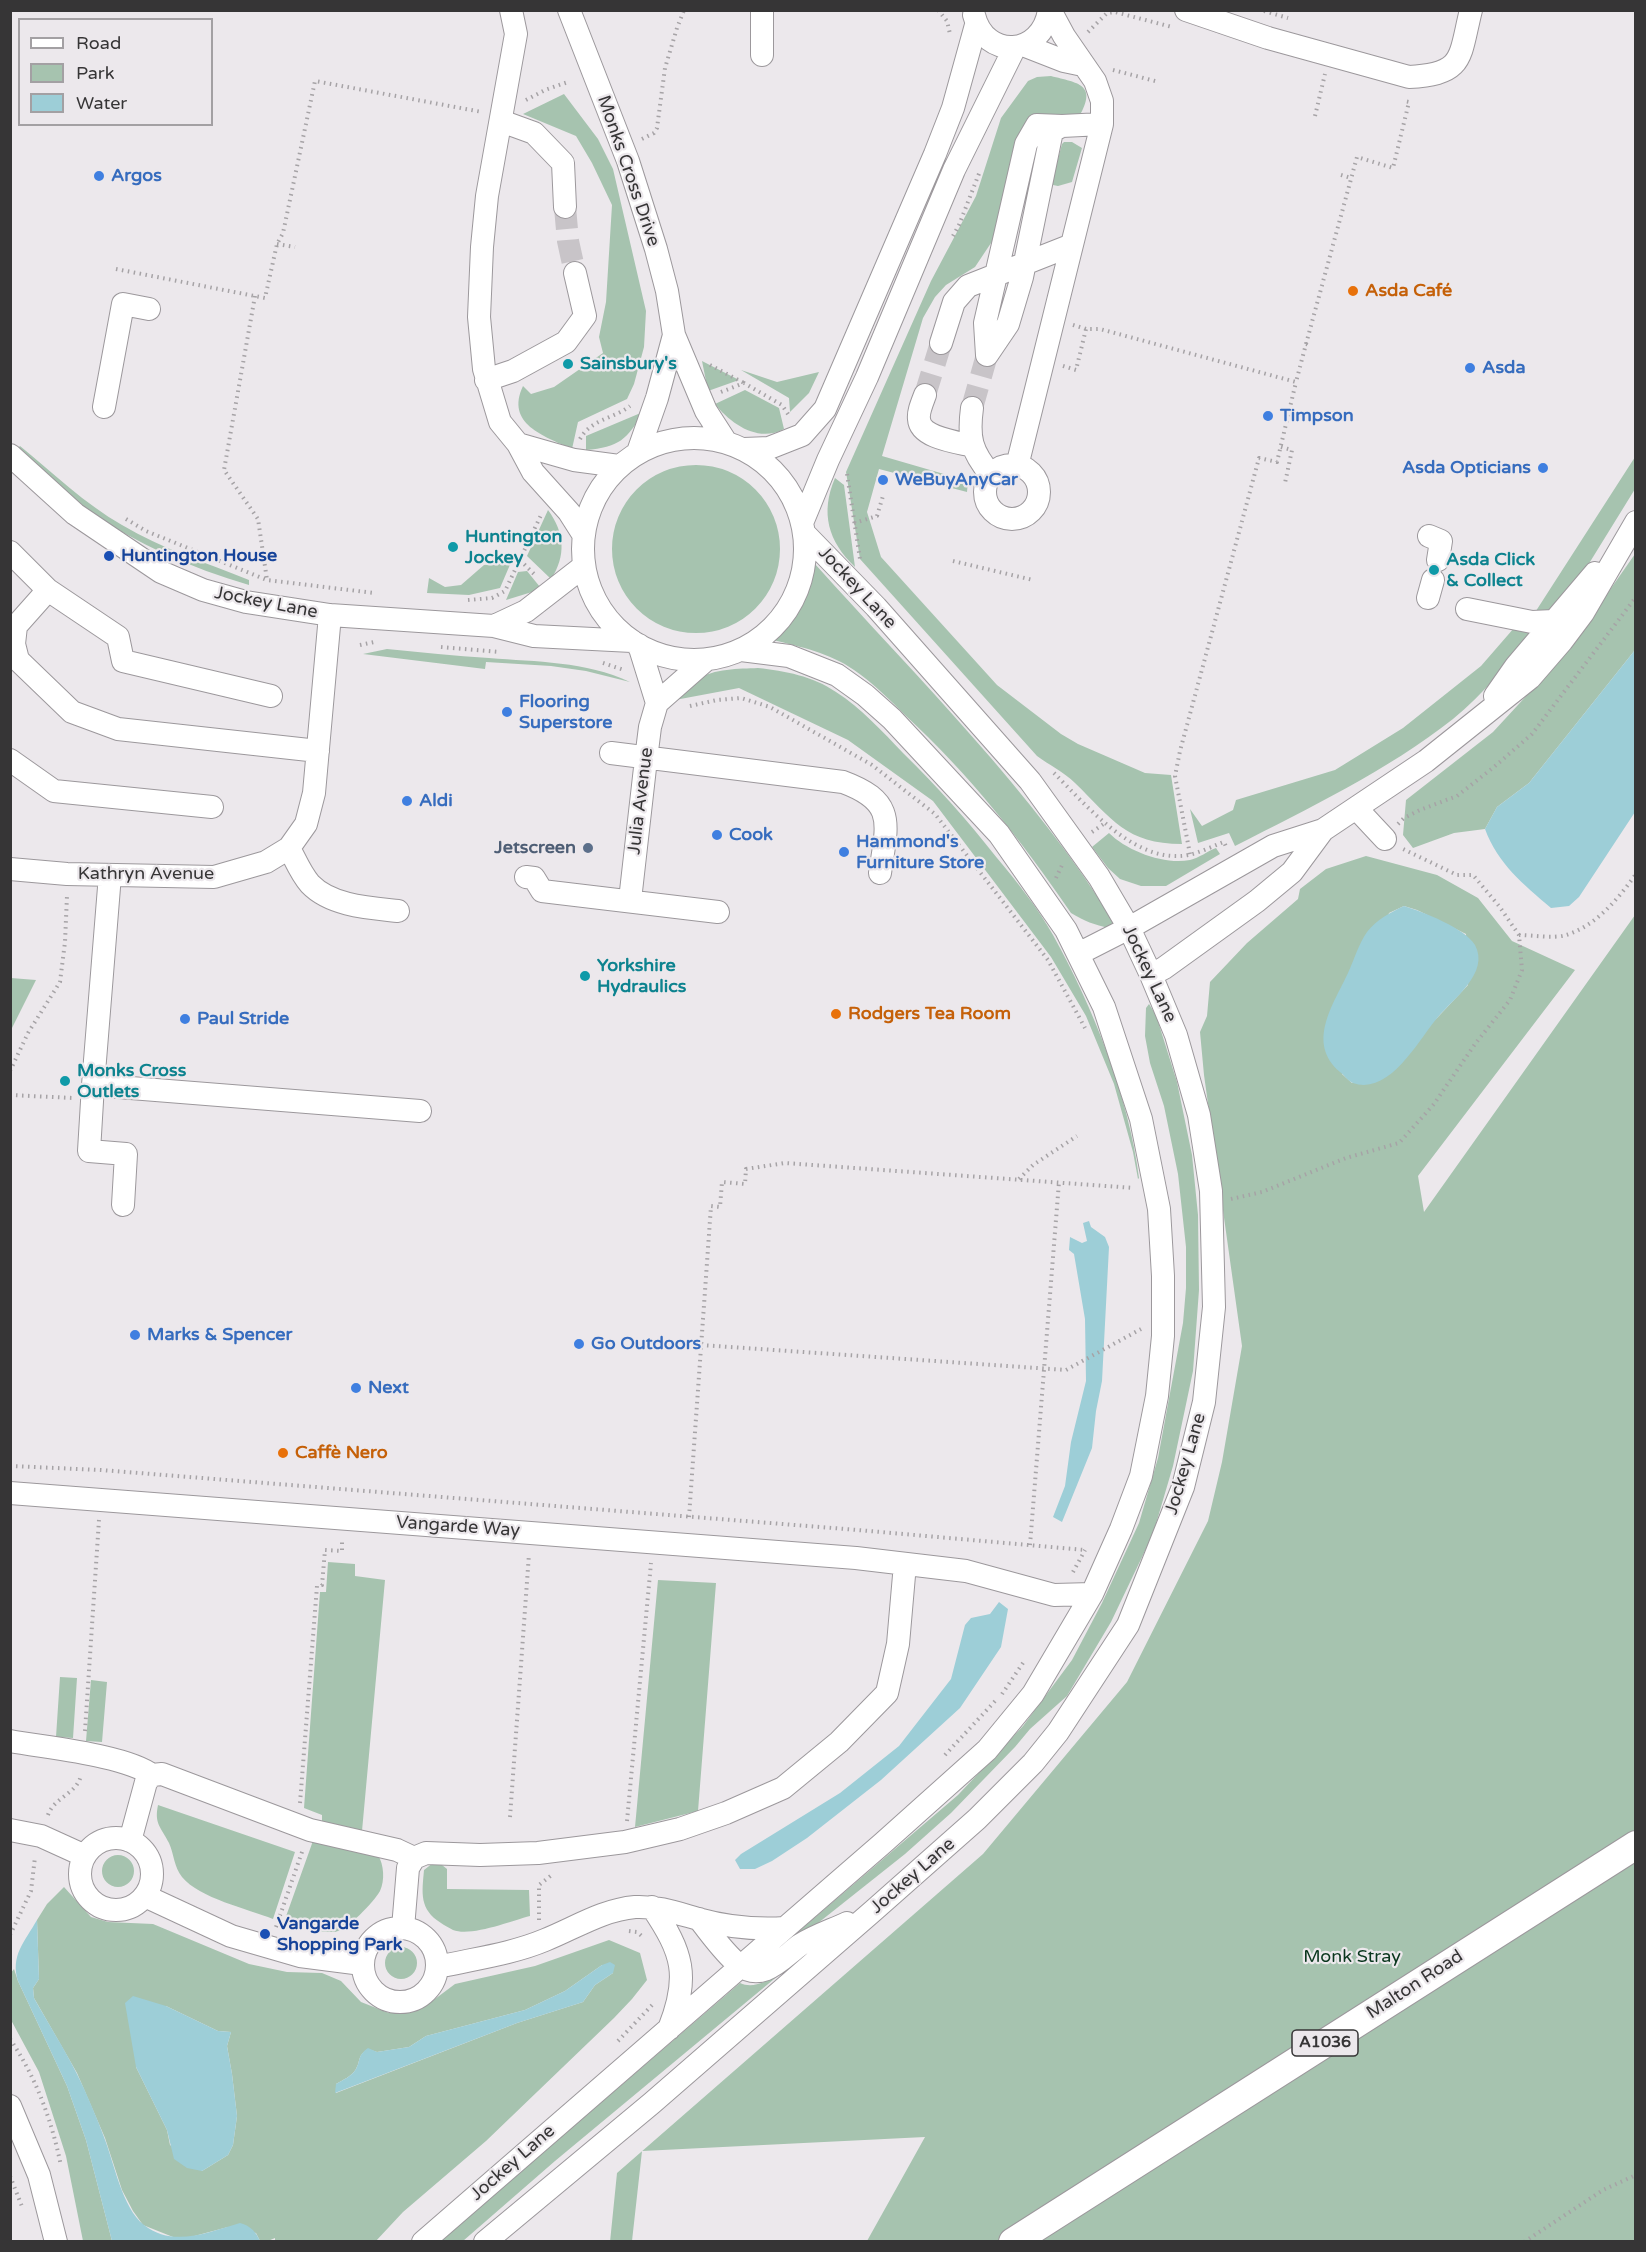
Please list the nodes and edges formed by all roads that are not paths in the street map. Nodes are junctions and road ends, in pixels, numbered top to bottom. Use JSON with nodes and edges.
{"nodes":[{"id":1,"x":511,"y":10,"type":"edge"},
{"id":2,"x":569,"y":10,"type":"edge"},
{"id":3,"x":762,"y":10,"type":"edge"},
{"id":4,"x":1050,"y":10,"type":"edge"},
{"id":5,"x":1186,"y":10,"type":"edge"},
{"id":6,"x":1471,"y":10,"type":"edge"},
{"id":7,"x":975,"y":18,"type":"edge"},
{"id":8,"x":1019,"y":46,"type":"junction"},
{"id":9,"x":762,"y":55,"type":"dead end"},
{"id":10,"x":1083,"y":65,"type":"junction"},
{"id":11,"x":502,"y":116,"type":"junction"},
{"id":12,"x":1102,"y":124,"type":"junction"},
{"id":13,"x":1062,"y":126,"type":"junction"},
{"id":14,"x":565,"y":207,"type":"tunnel mouth"},
{"id":15,"x":1072,"y":245,"type":"junction"},
{"id":16,"x":1025,"y":262,"type":"junction"},
{"id":17,"x":575,"y":273,"type":"tunnel mouth"},
{"id":18,"x":996,"y":274,"type":"junction"},
{"id":19,"x":149,"y":309,"type":"dead end"},
{"id":20,"x":674,"y":335,"type":"junction"},
{"id":21,"x":941,"y":343,"type":"tunnel mouth"},
{"id":22,"x":486,"y":380,"type":"junction"},
{"id":23,"x":925,"y":395,"type":"tunnel mouth"},
{"id":24,"x":104,"y":407,"type":"dead end"},
{"id":25,"x":972,"y":408,"type":"tunnel mouth"},
{"id":26,"x":518,"y":444,"type":"junction"},
{"id":27,"x":735,"y":446,"type":"junction"},
{"id":28,"x":973,"y":446,"type":"junction"},
{"id":29,"x":638,"y":452,"type":"junction"},
{"id":30,"x":10,"y":455,"type":"edge"},
{"id":31,"x":620,"y":466,"type":"junction"},
{"id":32,"x":1017,"y":466,"type":"junction"},
{"id":33,"x":991,"y":475,"type":"junction"},
{"id":34,"x":803,"y":528,"type":"junction"},
{"id":35,"x":1631,"y":530,"type":"edge"},
{"id":36,"x":583,"y":534,"type":"junction"},
{"id":37,"x":1429,"y":536,"type":"dead end"},
{"id":38,"x":10,"y":552,"type":"edge"},
{"id":39,"x":584,"y":566,"type":"junction"},
{"id":40,"x":1433,"y":579,"type":"dead end"},
{"id":41,"x":48,"y":590,"type":"junction"},
{"id":42,"x":1470,"y":609,"type":"dead end"},
{"id":43,"x":330,"y":615,"type":"junction"},
{"id":44,"x":1554,"y":621,"type":"junction"},
{"id":45,"x":494,"y":626,"type":"junction"},
{"id":46,"x":13,"y":629,"type":"edge"},
{"id":47,"x":636,"y":643,"type":"junction"},
{"id":48,"x":741,"y":650,"type":"junction"},
{"id":49,"x":707,"y":659,"type":"junction"},
{"id":50,"x":272,"y":696,"type":"dead end"},
{"id":51,"x":657,"y":703,"type":"junction"},
{"id":52,"x":1482,"y":716,"type":"junction"},
{"id":53,"x":318,"y":751,"type":"junction"},
{"id":54,"x":610,"y":753,"type":"dead end"},
{"id":55,"x":646,"y":759,"type":"junction"},
{"id":56,"x":10,"y":760,"type":"edge"},
{"id":57,"x":212,"y":807,"type":"dead end"},
{"id":58,"x":1356,"y":807,"type":"junction"},
{"id":59,"x":1323,"y":830,"type":"junction"},
{"id":60,"x":1385,"y":838,"type":"road end"},
{"id":61,"x":288,"y":848,"type":"junction"},
{"id":62,"x":11,"y":870,"type":"edge"},
{"id":63,"x":880,"y":873,"type":"dead end"},
{"id":64,"x":110,"y":875,"type":"junction"},
{"id":65,"x":526,"y":877,"type":"dead end"},
{"id":66,"x":628,"y":905,"type":"junction"},
{"id":67,"x":398,"y":911,"type":"dead end"},
{"id":68,"x":718,"y":912,"type":"dead end"},
{"id":69,"x":1129,"y":928,"type":"junction"},
{"id":70,"x":1078,"y":954,"type":"junction"},
{"id":71,"x":1151,"y":975,"type":"junction"},
{"id":72,"x":93,"y":1085,"type":"junction"},
{"id":73,"x":420,"y":1111,"type":"dead end"},
{"id":74,"x":123,"y":1205,"type":"dead end"},
{"id":75,"x":10,"y":1493,"type":"edge"},
{"id":76,"x":905,"y":1564,"type":"junction"},
{"id":77,"x":1092,"y":1594,"type":"junction"},
{"id":78,"x":10,"y":1741,"type":"edge"},
{"id":79,"x":152,"y":1775,"type":"junction"},
{"id":80,"x":10,"y":1830,"type":"edge"},
{"id":81,"x":130,"y":1841,"type":"junction"},
{"id":82,"x":1635,"y":1845,"type":"edge"},
{"id":83,"x":85,"y":1856,"type":"junction"},
{"id":84,"x":414,"y":1858,"type":"junction"},
{"id":85,"x":145,"y":1896,"type":"junction"},
{"id":86,"x":652,"y":1907,"type":"junction"},
{"id":87,"x":873,"y":1911,"type":"junction"},
{"id":88,"x":699,"y":1919,"type":"junction"},
{"id":89,"x":403,"y":1928,"type":"junction"},
{"id":90,"x":785,"y":1928,"type":"junction"},
{"id":91,"x":438,"y":1962,"type":"junction"},
{"id":92,"x":362,"y":1964,"type":"junction"},
{"id":93,"x":740,"y":1966,"type":"junction"},
{"id":94,"x":668,"y":2030,"type":"junction"},
{"id":95,"x":10,"y":2106,"type":"edge"},
{"id":96,"x":56,"y":2241,"type":"edge"},
{"id":97,"x":423,"y":2241,"type":"edge"},
{"id":98,"x":485,"y":2241,"type":"edge"},
{"id":99,"x":1013,"y":2241,"type":"edge"}],
"edges":[{"from":1,"to":11,"type":"street"},
{"from":2,"to":20,"type":"street","name":"Monks Cross Drive"},
{"from":3,"to":9,"type":"street"},
{"from":4,"to":8,"type":"street"},
{"from":4,"to":10,"type":"street"},
{"from":5,"to":6,"type":"street"},
{"from":7,"to":8,"type":"street"},
{"from":7,"to":27,"type":"street"},
{"from":8,"to":10,"type":"street"},
{"from":8,"to":34,"type":"street"},
{"from":10,"to":12,"type":"street"},
{"from":11,"to":14,"type":"street"},
{"from":11,"to":22,"type":"street"},
{"from":12,"to":13,"type":"street"},
{"from":12,"to":15,"type":"street"},
{"from":13,"to":16,"type":"street"},
{"from":13,"to":18,"type":"street"},
{"from":15,"to":16,"type":"street"},
{"from":15,"to":32,"type":"street"},
{"from":16,"to":18,"type":"street"},
{"from":16,"to":18,"type":"street"},
{"from":17,"to":22,"type":"street"},
{"from":18,"to":21,"type":"street"},
{"from":19,"to":24,"type":"street"},
{"from":20,"to":27,"type":"street","name":"Monks Cross Drive"},
{"from":20,"to":29,"type":"street","name":"Monks Cross Drive"},
{"from":22,"to":26,"type":"street"},
{"from":23,"to":28,"type":"street"},
{"from":25,"to":28,"type":"street"},
{"from":26,"to":31,"type":"street"},
{"from":26,"to":36,"type":"street"},
{"from":27,"to":29,"type":"street"},
{"from":27,"to":34,"type":"street"},
{"from":28,"to":33,"type":"street"},
{"from":29,"to":31,"type":"street"},
{"from":30,"to":43,"type":"street","name":"Jockey Lane"},
{"from":31,"to":36,"type":"street"},
{"from":32,"to":33,"type":"street"},
{"from":32,"to":33,"type":"street"},
{"from":34,"to":48,"type":"street"},
{"from":34,"to":69,"type":"street","name":"Jockey Lane"},
{"from":35,"to":44,"type":"street"},
{"from":35,"to":52,"type":"street"},
{"from":36,"to":39,"type":"street"},
{"from":37,"to":40,"type":"street"},
{"from":38,"to":41,"type":"street"},
{"from":39,"to":45,"type":"street","name":"Jockey Lane"},
{"from":39,"to":47,"type":"street"},
{"from":41,"to":46,"type":"street"},
{"from":41,"to":50,"type":"street"},
{"from":42,"to":44,"type":"street"},
{"from":43,"to":45,"type":"street","name":"Jockey Lane"},
{"from":43,"to":53,"type":"street","name":"Kathryn Avenue"},
{"from":44,"to":52,"type":"street"},
{"from":45,"to":47,"type":"street","name":"Jockey Lane"},
{"from":46,"to":53,"type":"street"},
{"from":47,"to":49,"type":"street"},
{"from":47,"to":51,"type":"street"},
{"from":48,"to":49,"type":"street"},
{"from":48,"to":70,"type":"street","name":"Jockey Lane"},
{"from":49,"to":51,"type":"street"},
{"from":51,"to":55,"type":"street","name":"Julia Avenue"},
{"from":52,"to":58,"type":"street"},
{"from":53,"to":61,"type":"street","name":"Kathryn Avenue"},
{"from":54,"to":55,"type":"street"},
{"from":55,"to":63,"type":"street"},
{"from":55,"to":66,"type":"street","name":"Julia Avenue"},
{"from":56,"to":57,"type":"street"},
{"from":58,"to":59,"type":"street"},
{"from":58,"to":60,"type":"street"},
{"from":59,"to":69,"type":"street"},
{"from":59,"to":71,"type":"street"},
{"from":61,"to":64,"type":"street","name":"Kathryn Avenue"},
{"from":61,"to":67,"type":"street"},
{"from":62,"to":64,"type":"street","name":"Kathryn Avenue"},
{"from":64,"to":72,"type":"street"},
{"from":65,"to":66,"type":"street"},
{"from":66,"to":68,"type":"street"},
{"from":69,"to":70,"type":"street"},
{"from":69,"to":71,"type":"street","name":"Jockey Lane"},
{"from":70,"to":77,"type":"street","name":"Jockey Lane"},
{"from":71,"to":87,"type":"street","name":"Jockey Lane"},
{"from":72,"to":73,"type":"street"},
{"from":72,"to":74,"type":"street"},
{"from":75,"to":76,"type":"street","name":"Vangarde Way"},
{"from":76,"to":77,"type":"street","name":"Vangarde Way"},
{"from":76,"to":84,"type":"street"},
{"from":77,"to":90,"type":"street","name":"Jockey Lane"},
{"from":78,"to":79,"type":"street"},
{"from":79,"to":81,"type":"street"},
{"from":79,"to":84,"type":"street"},
{"from":80,"to":83,"type":"street"},
{"from":81,"to":83,"type":"street"},
{"from":81,"to":85,"type":"street"},
{"from":82,"to":99,"type":"main road","name":"Malton Road","number":"A1036"},
{"from":83,"to":85,"type":"street"},
{"from":84,"to":89,"type":"street"},
{"from":85,"to":92,"type":"street"},
{"from":86,"to":88,"type":"street"},
{"from":86,"to":91,"type":"street"},
{"from":86,"to":94,"type":"street"},
{"from":87,"to":93,"type":"street"},
{"from":87,"to":98,"type":"street","name":"Jockey Lane"},
{"from":88,"to":90,"type":"street"},
{"from":88,"to":93,"type":"street"},
{"from":89,"to":91,"type":"street"},
{"from":89,"to":92,"type":"street"},
{"from":90,"to":93,"type":"street","name":"Jockey Lane"},
{"from":91,"to":92,"type":"street"},
{"from":93,"to":94,"type":"street","name":"Jockey Lane"},
{"from":94,"to":97,"type":"street","name":"Jockey Lane"},
{"from":95,"to":96,"type":"street"}]}
